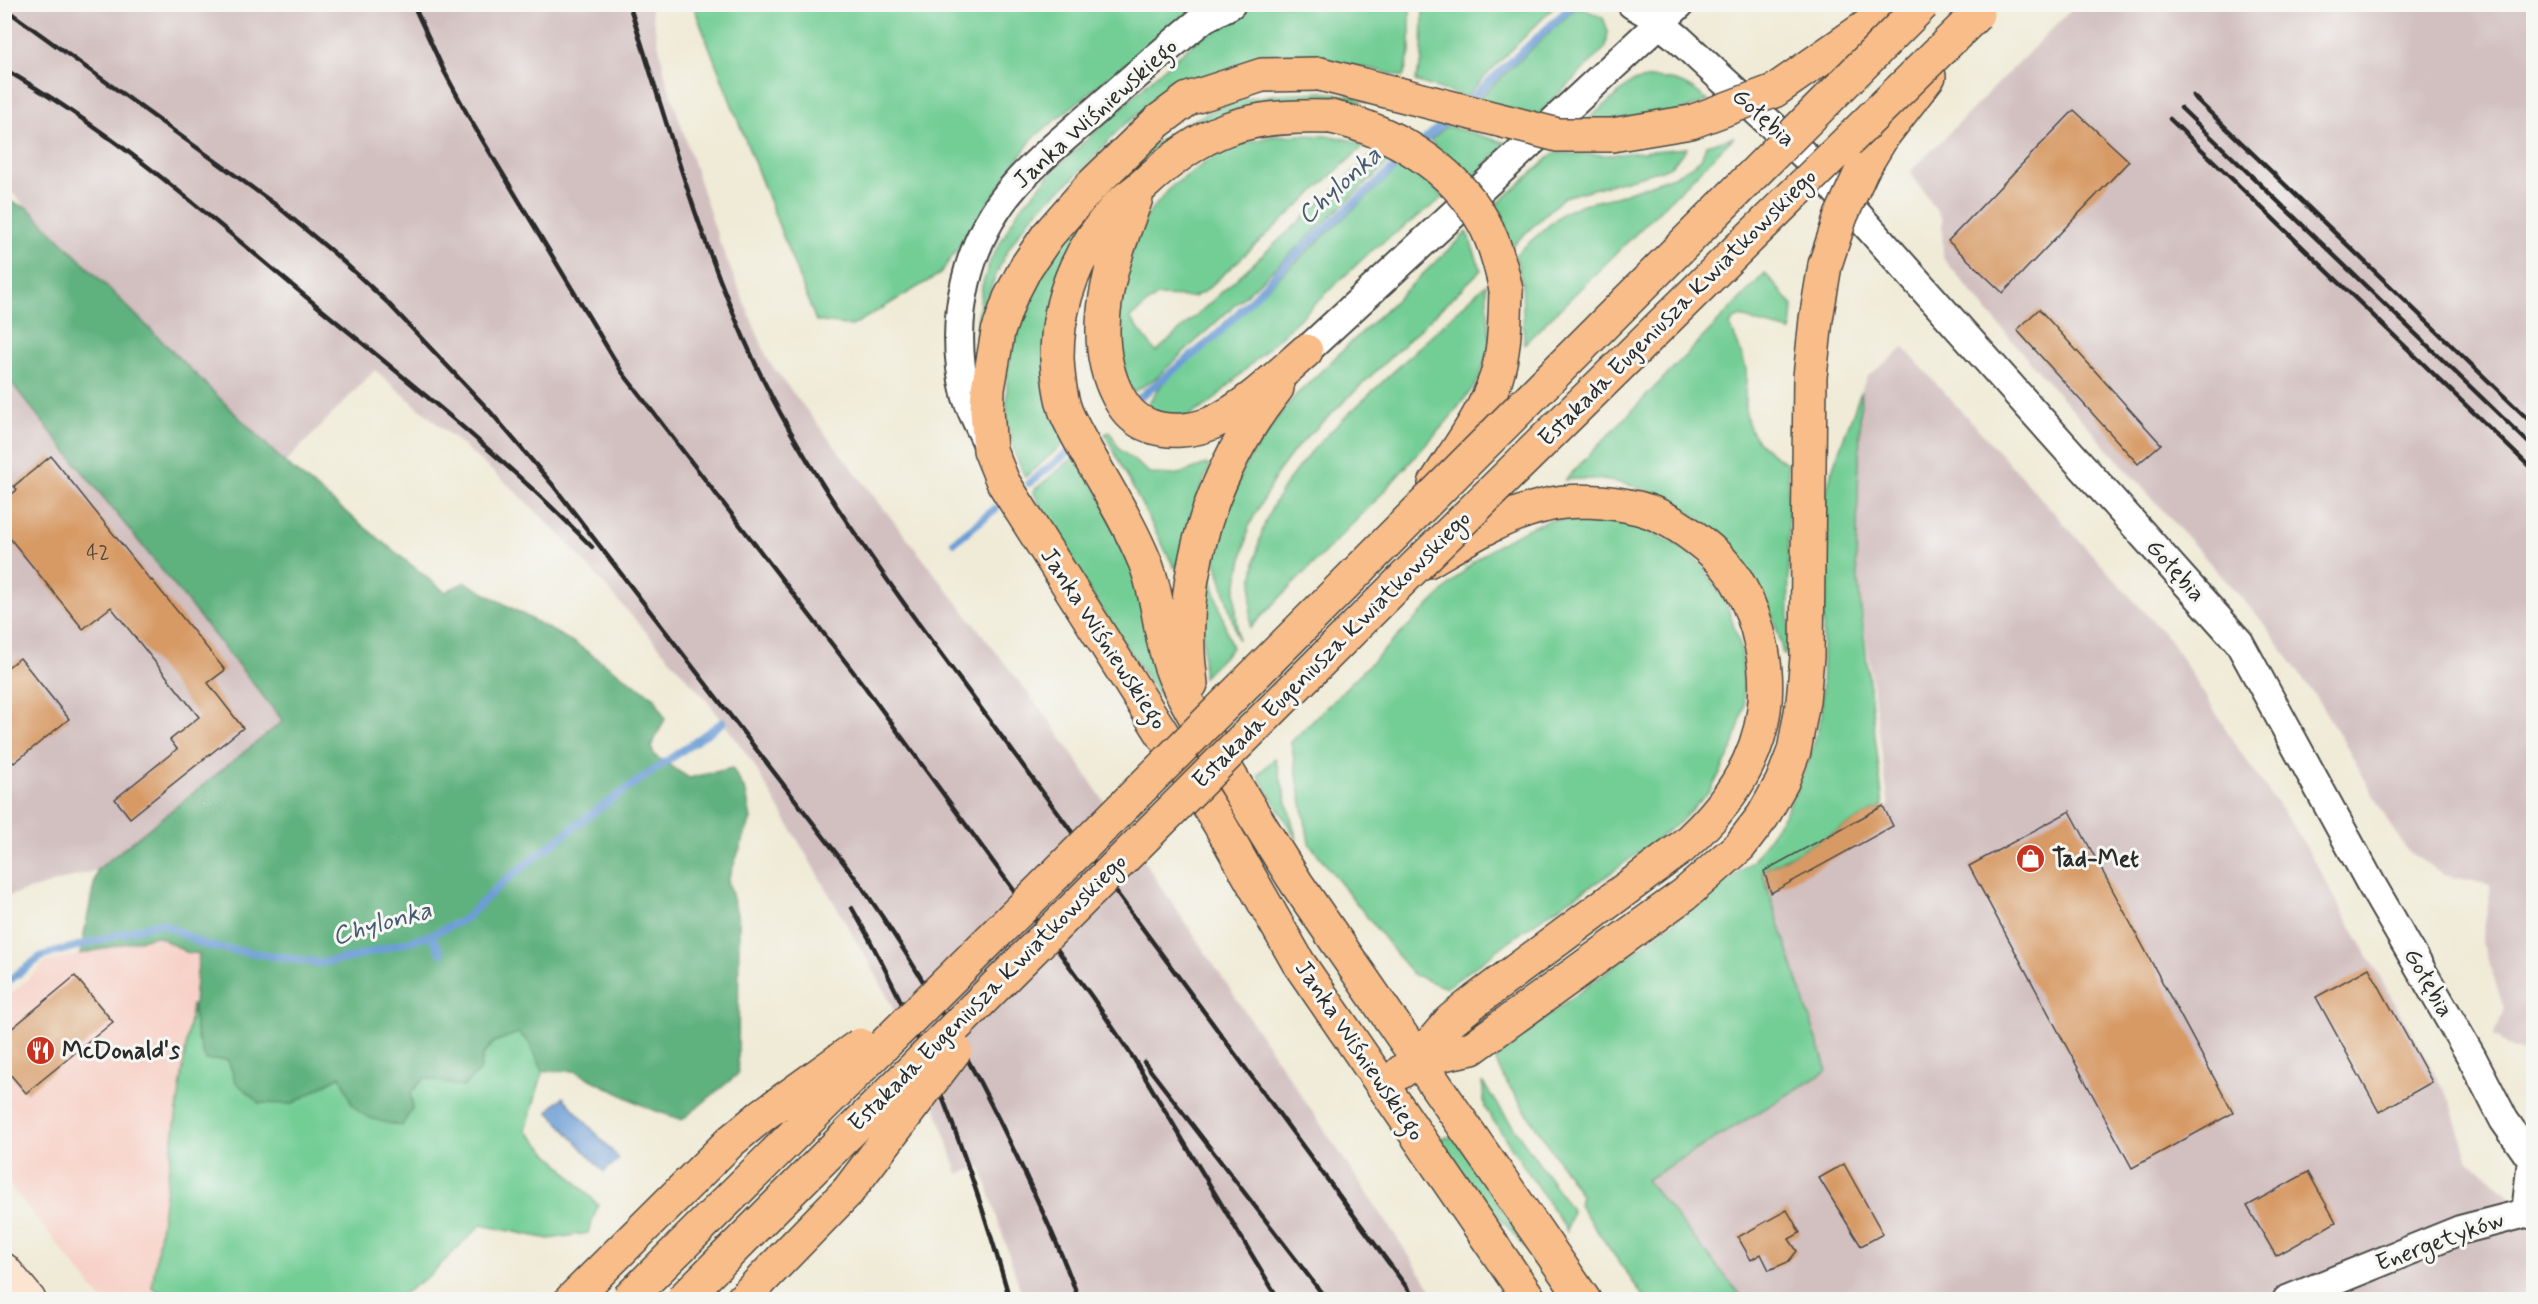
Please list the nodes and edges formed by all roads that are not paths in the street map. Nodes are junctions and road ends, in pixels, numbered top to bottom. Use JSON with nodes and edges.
{"nodes":[{"id":1,"x":1231,"y":4,"type":"edge"},
{"id":2,"x":1632,"y":4,"type":"edge"},
{"id":3,"x":1899,"y":4,"type":"edge"},
{"id":4,"x":1923,"y":4,"type":"edge"},
{"id":5,"x":1982,"y":9,"type":"edge"},
{"id":6,"x":1670,"y":14,"type":"edge"},
{"id":7,"x":1139,"y":188,"type":"junction"},
{"id":8,"x":1306,"y":351,"type":"junction"},
{"id":9,"x":990,"y":450,"type":"junction"},
{"id":10,"x":1419,"y":509,"type":"junction"},
{"id":11,"x":1413,"y":569,"type":"junction"},
{"id":12,"x":1201,"y":727,"type":"junction"},
{"id":13,"x":1028,"y":953,"type":"junction"},
{"id":14,"x":941,"y":986,"type":"junction"},
{"id":15,"x":1418,"y":1059,"type":"junction"},
{"id":16,"x":1381,"y":1086,"type":"junction"},
{"id":17,"x":2530,"y":1214,"type":"edge"},
{"id":18,"x":4,"y":1270,"type":"edge"},
{"id":19,"x":29,"y":1299,"type":"edge"},
{"id":20,"x":571,"y":1299,"type":"edge"},
{"id":21,"x":627,"y":1299,"type":"edge"},
{"id":22,"x":682,"y":1299,"type":"edge"},
{"id":23,"x":742,"y":1299,"type":"edge"},
{"id":24,"x":1530,"y":1299,"type":"edge"},
{"id":25,"x":1584,"y":1299,"type":"edge"},
{"id":26,"x":2287,"y":1299,"type":"edge"}],
"edges":[{"from":1,"to":9,"type":"street","name":"Janka Wiśniewskiego"},
{"from":2,"to":6,"type":"street"},
{"from":3,"to":9,"type":"highway","bridge":true},
{"from":4,"to":10,"type":"highway","name":"Estakada Eugeniusza Kwiatkowskiego","bridge":true},
{"from":5,"to":11,"type":"highway","name":"Estakada Eugeniusza Kwiatkowskiego","bridge":true},
{"from":5,"to":15,"type":"highway","bridge":true},
{"from":6,"to":8,"type":"street"},
{"from":6,"to":17,"type":"street","name":"Gołębia"},
{"from":7,"to":8,"type":"highway"},
{"from":7,"to":10,"type":"highway","bridge":true},
{"from":7,"to":12,"type":"highway"},
{"from":8,"to":12,"type":"highway"},
{"from":9,"to":16,"type":"highway","name":"Janka Wiśniewskiego"},
{"from":10,"to":14,"type":"highway","name":"Estakada Eugeniusza Kwiatkowskiego","bridge":true},
{"from":11,"to":13,"type":"highway","name":"Estakada Eugeniusza Kwiatkowskiego","bridge":true},
{"from":11,"to":15,"type":"highway","bridge":true},
{"from":12,"to":15,"type":"highway","name":"Janka Wiśniewskiego"},
{"from":13,"to":22,"type":"highway","name":"Estakada Eugeniusza Kwiatkowskiego","bridge":true},
{"from":13,"to":23,"type":"highway","bridge":true},
{"from":14,"to":20,"type":"highway","bridge":true},
{"from":14,"to":21,"type":"highway","name":"Estakada Eugeniusza Kwiatkowskiego","bridge":true},
{"from":15,"to":16,"type":"highway"},
{"from":15,"to":25,"type":"highway","name":"Janka Wiśniewskiego"},
{"from":16,"to":24,"type":"highway","name":"Janka Wiśniewskiego"},
{"from":17,"to":26,"type":"street","name":"Energetyków"},
{"from":18,"to":19,"type":"main road"}]}
